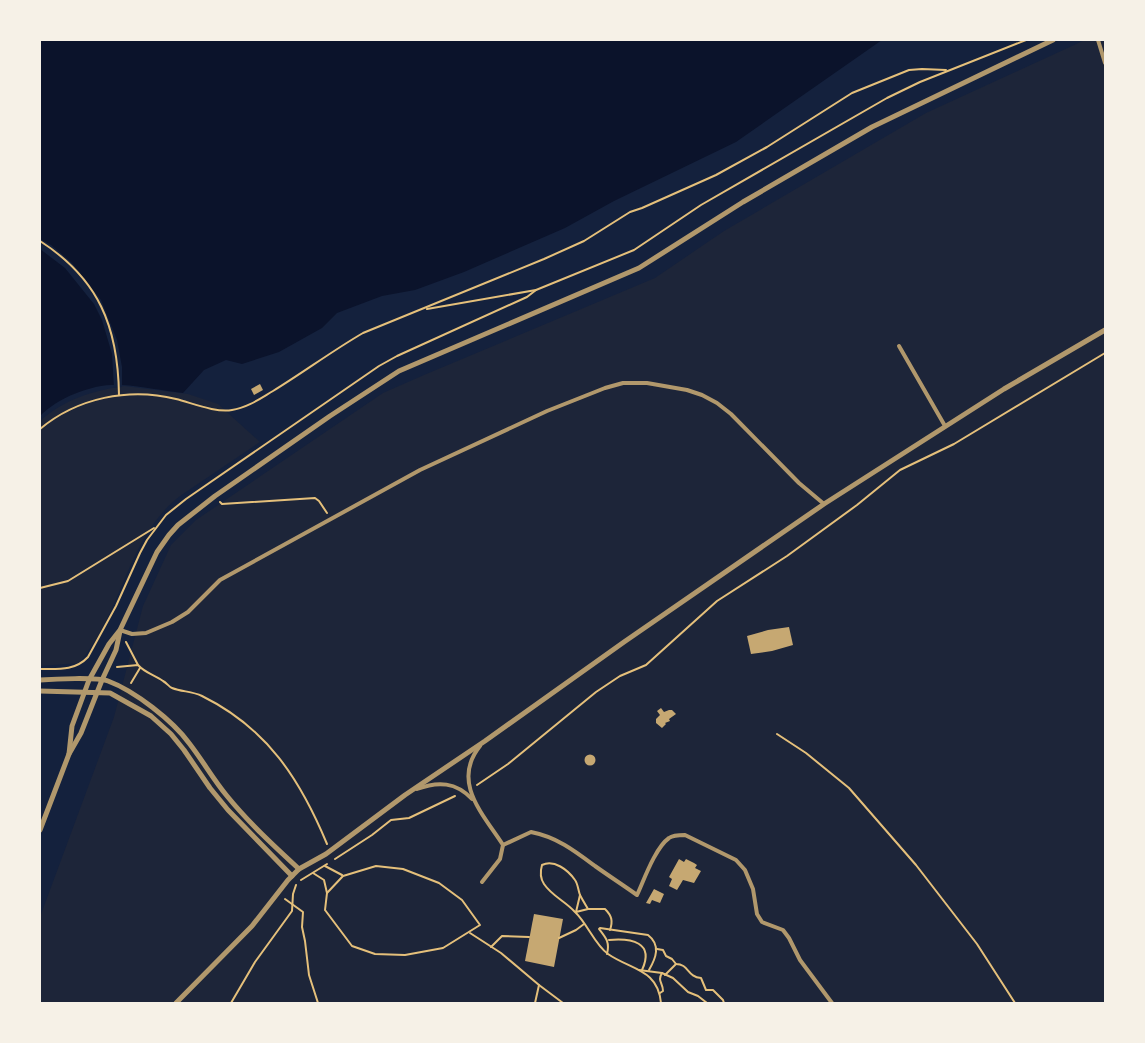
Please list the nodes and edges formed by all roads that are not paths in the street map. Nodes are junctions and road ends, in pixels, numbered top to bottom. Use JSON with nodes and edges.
{"nodes":[{"id":1,"x":1053,"y":40,"type":"edge"},
{"id":2,"x":1098,"y":40,"type":"edge"},
{"id":3,"x":1105,"y":63,"type":"edge"},
{"id":4,"x":1105,"y":330,"type":"edge"},
{"id":5,"x":899,"y":346,"type":"dead end"},
{"id":6,"x":945,"y":426,"type":"junction"},
{"id":7,"x":824,"y":504,"type":"junction"},
{"id":8,"x":121,"y":631,"type":"junction"},
{"id":9,"x":40,"y":680,"type":"edge"},
{"id":10,"x":89,"y":680,"type":"junction"},
{"id":11,"x":102,"y":680,"type":"junction"},
{"id":12,"x":40,"y":691,"type":"edge"},
{"id":13,"x":84,"y":692,"type":"junction"},
{"id":14,"x":97,"y":692,"type":"junction"},
{"id":15,"x":485,"y":741,"type":"junction"},
{"id":16,"x":68,"y":754,"type":"junction"},
{"id":17,"x":405,"y":795,"type":"junction"},
{"id":18,"x":476,"y":804,"type":"junction"},
{"id":19,"x":40,"y":830,"type":"edge"},
{"id":20,"x":503,"y":845,"type":"junction"},
{"id":21,"x":300,"y":869,"type":"junction"},
{"id":22,"x":292,"y":876,"type":"junction"},
{"id":23,"x":482,"y":882,"type":"dead end"},
{"id":24,"x":176,"y":1003,"type":"edge"},
{"id":25,"x":832,"y":1003,"type":"edge"}],
"edges":[{"from":1,"to":8,"type":"street"},
{"from":2,"to":3,"type":"lane"},
{"from":4,"to":6,"type":"street"},
{"from":5,"to":6,"type":"lane"},
{"from":6,"to":7,"type":"street"},
{"from":7,"to":8,"type":"lane"},
{"from":7,"to":15,"type":"street"},
{"from":8,"to":10,"type":"street"},
{"from":8,"to":11,"type":"street"},
{"from":9,"to":10,"type":"street"},
{"from":10,"to":11,"type":"street"},
{"from":10,"to":13,"type":"street"},
{"from":11,"to":14,"type":"street"},
{"from":11,"to":21,"type":"street"},
{"from":12,"to":13,"type":"street"},
{"from":13,"to":14,"type":"street"},
{"from":13,"to":16,"type":"street"},
{"from":14,"to":16,"type":"street"},
{"from":14,"to":22,"type":"street"},
{"from":15,"to":17,"type":"street"},
{"from":15,"to":18,"type":"lane"},
{"from":16,"to":19,"type":"street"},
{"from":17,"to":18,"type":"lane"},
{"from":17,"to":21,"type":"street"},
{"from":18,"to":20,"type":"lane"},
{"from":20,"to":23,"type":"lane"},
{"from":20,"to":25,"type":"lane"},
{"from":21,"to":22,"type":"street"},
{"from":22,"to":24,"type":"street"}]}
